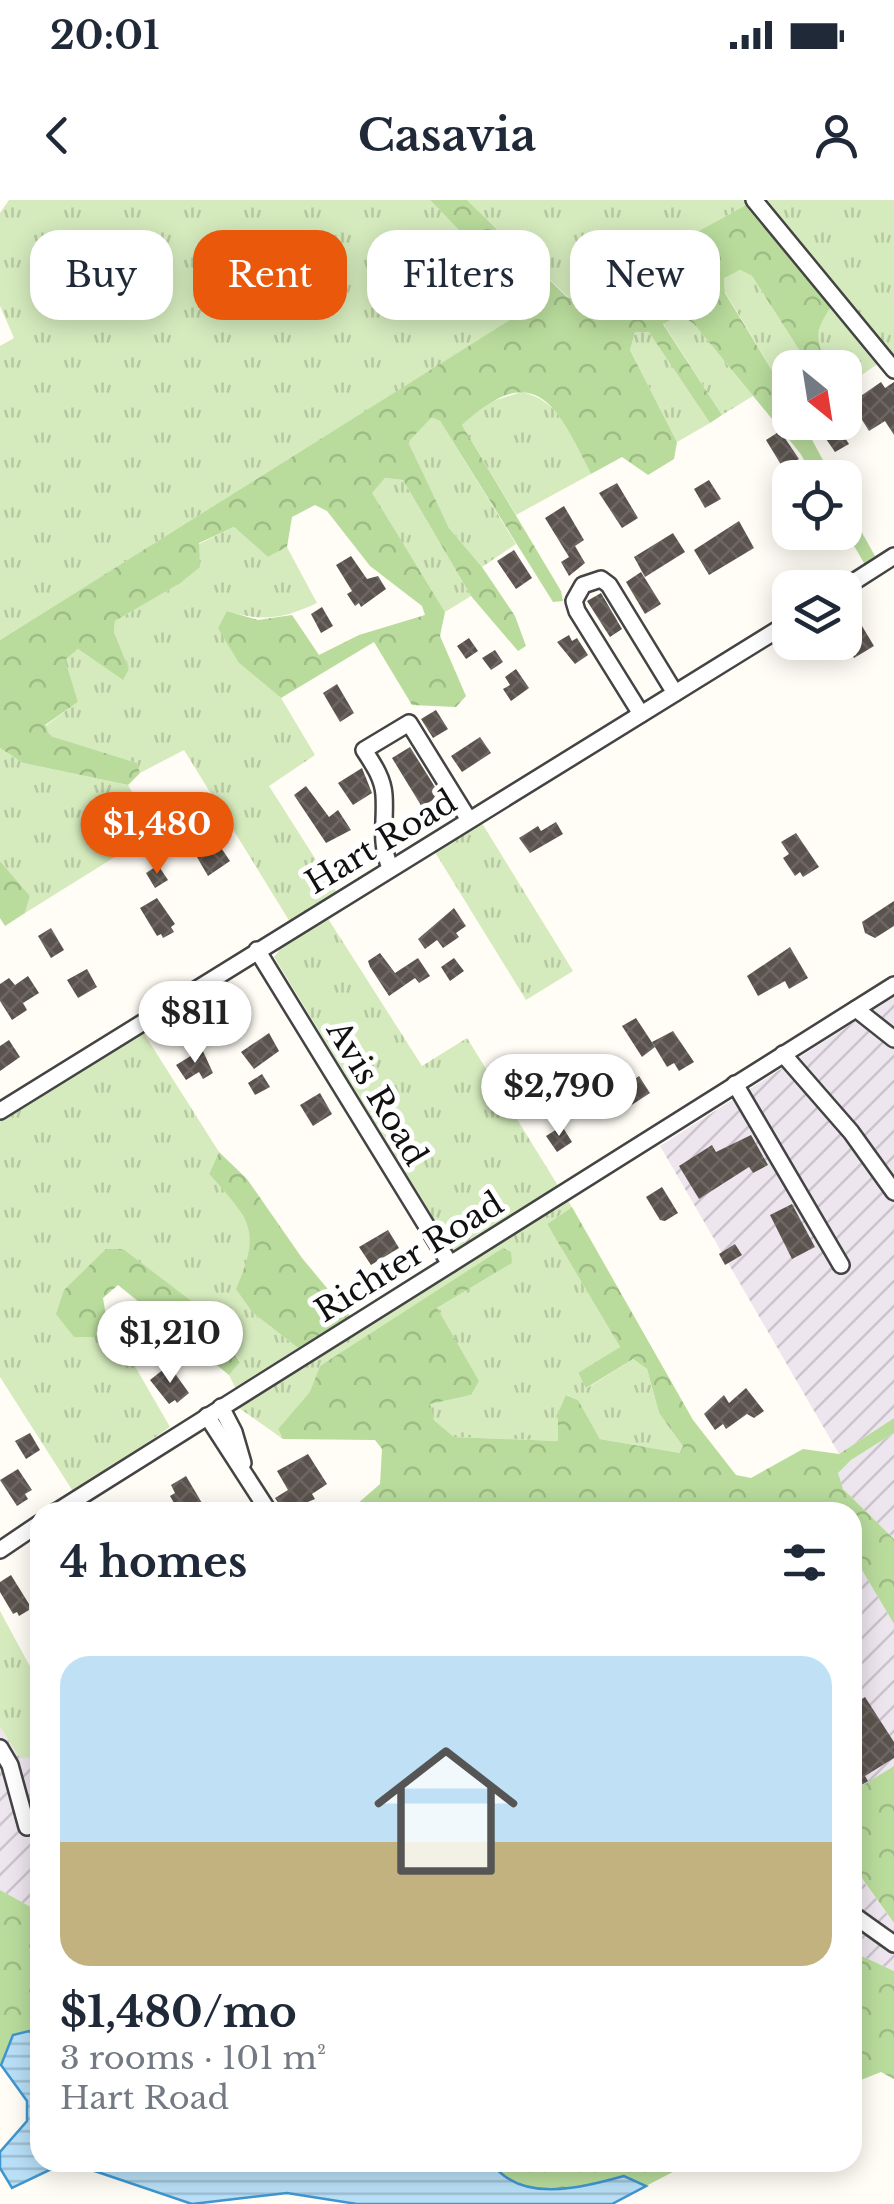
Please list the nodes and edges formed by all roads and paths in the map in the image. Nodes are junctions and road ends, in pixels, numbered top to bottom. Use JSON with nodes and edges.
{"nodes":[{"id":1,"x":754,"y":200,"type":"edge"},
{"id":2,"x":894,"y":370,"type":"edge"},
{"id":3,"x":894,"y":556,"type":"edge"},
{"id":4,"x":862,"y":576,"type":"edge"},
{"id":5,"x":772,"y":633,"type":"edge"},
{"id":6,"x":675,"y":693,"type":"junction"},
{"id":7,"x":641,"y":714,"type":"junction"},
{"id":8,"x":469,"y":820,"type":"junction"},
{"id":9,"x":390,"y":868,"type":"junction"},
{"id":10,"x":258,"y":950,"type":"junction"},
{"id":11,"x":894,"y":985,"type":"edge"},
{"id":12,"x":856,"y":1009,"type":"junction"},
{"id":13,"x":894,"y":1039,"type":"edge"},
{"id":14,"x":783,"y":1054,"type":"junction"},
{"id":15,"x":736,"y":1084,"type":"junction"},
{"id":16,"x":0,"y":1110,"type":"edge"},
{"id":17,"x":894,"y":1192,"type":"edge"},
{"id":18,"x":450,"y":1264,"type":"junction"},
{"id":19,"x":841,"y":1264,"type":"dead end"},
{"id":20,"x":214,"y":1412,"type":"junction"},
{"id":21,"x":72,"y":1502,"type":"edge"},
{"id":22,"x":262,"y":1502,"type":"edge"},
{"id":23,"x":30,"y":1530,"type":"edge"},
{"id":24,"x":0,"y":1550,"type":"edge"},
{"id":25,"x":0,"y":1748,"type":"edge"},
{"id":26,"x":27,"y":1827,"type":"dead end"},
{"id":27,"x":862,"y":1921,"type":"edge"},
{"id":28,"x":894,"y":1944,"type":"edge"}],
"edges":[{"from":1,"to":2,"type":"street"},
{"from":3,"to":4,"type":"street"},
{"from":5,"to":6,"type":"street","name":"Hart Road"},
{"from":6,"to":7,"type":"street","name":"Hart Road"},
{"from":6,"to":7,"type":"street"},
{"from":7,"to":8,"type":"street","name":"Hart Road"},
{"from":8,"to":9,"type":"street","name":"Hart Road"},
{"from":8,"to":9,"type":"street"},
{"from":9,"to":10,"type":"street","name":"Hart Road"},
{"from":10,"to":16,"type":"street","name":"Hart Road"},
{"from":10,"to":18,"type":"street","name":"Avis Road"},
{"from":11,"to":12,"type":"street","name":"Richter Road"},
{"from":12,"to":13,"type":"street"},
{"from":12,"to":14,"type":"street","name":"Richter Road"},
{"from":14,"to":15,"type":"street","name":"Richter Road"},
{"from":14,"to":17,"type":"street"},
{"from":15,"to":18,"type":"street","name":"Richter Road"},
{"from":15,"to":19,"type":"street"},
{"from":18,"to":20,"type":"street","name":"Richter Road"},
{"from":20,"to":21,"type":"street","name":"Richter Road"},
{"from":20,"to":22,"type":"street"},
{"from":23,"to":24,"type":"street"},
{"from":25,"to":26,"type":"street"},
{"from":27,"to":28,"type":"street"}]}
